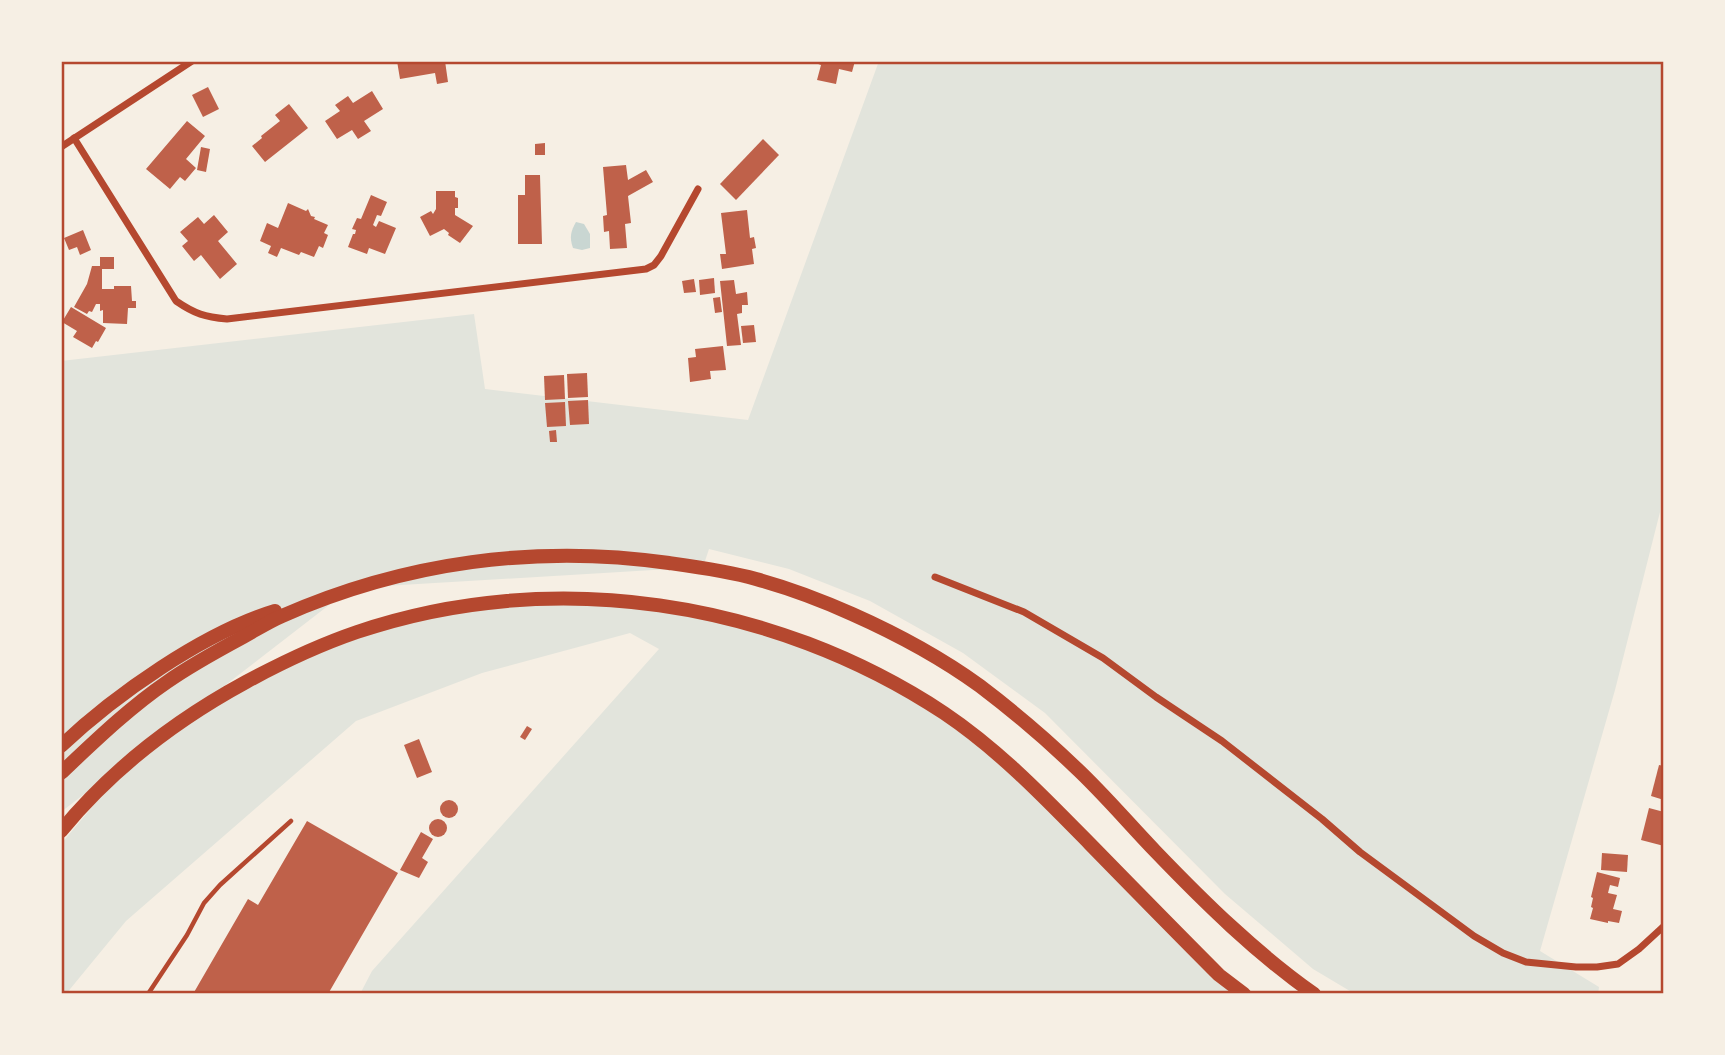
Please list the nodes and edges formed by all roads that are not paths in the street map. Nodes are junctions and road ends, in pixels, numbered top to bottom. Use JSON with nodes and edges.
{"nodes":[{"id":1,"x":192,"y":61,"type":"edge"},
{"id":2,"x":74,"y":138,"type":"junction"},
{"id":3,"x":61,"y":147,"type":"edge"},
{"id":4,"x":698,"y":189,"type":"dead end"},
{"id":5,"x":935,"y":578,"type":"dead end"},
{"id":6,"x":351,"y":588,"type":"junction"},
{"id":7,"x":61,"y":746,"type":"edge"},
{"id":8,"x":122,"y":767,"type":"junction"},
{"id":9,"x":61,"y":773,"type":"edge"},
{"id":10,"x":291,"y":821,"type":"dead end"},
{"id":11,"x":61,"y":831,"type":"edge"},
{"id":12,"x":61,"y":841,"type":"edge"},
{"id":13,"x":1664,"y":926,"type":"edge"},
{"id":14,"x":148,"y":994,"type":"edge"},
{"id":15,"x":1244,"y":994,"type":"edge"},
{"id":16,"x":1314,"y":994,"type":"edge"}],
"edges":[{"from":1,"to":2,"type":"street"},
{"from":2,"to":3,"type":"street"},
{"from":2,"to":4,"type":"street"},
{"from":5,"to":13,"type":"street"},
{"from":6,"to":7,"type":"highway"},
{"from":6,"to":9,"type":"highway"},
{"from":6,"to":16,"type":"highway"},
{"from":8,"to":11,"type":"highway"},
{"from":8,"to":12,"type":"highway"},
{"from":8,"to":15,"type":"highway"},
{"from":10,"to":14,"type":"lane"}]}
